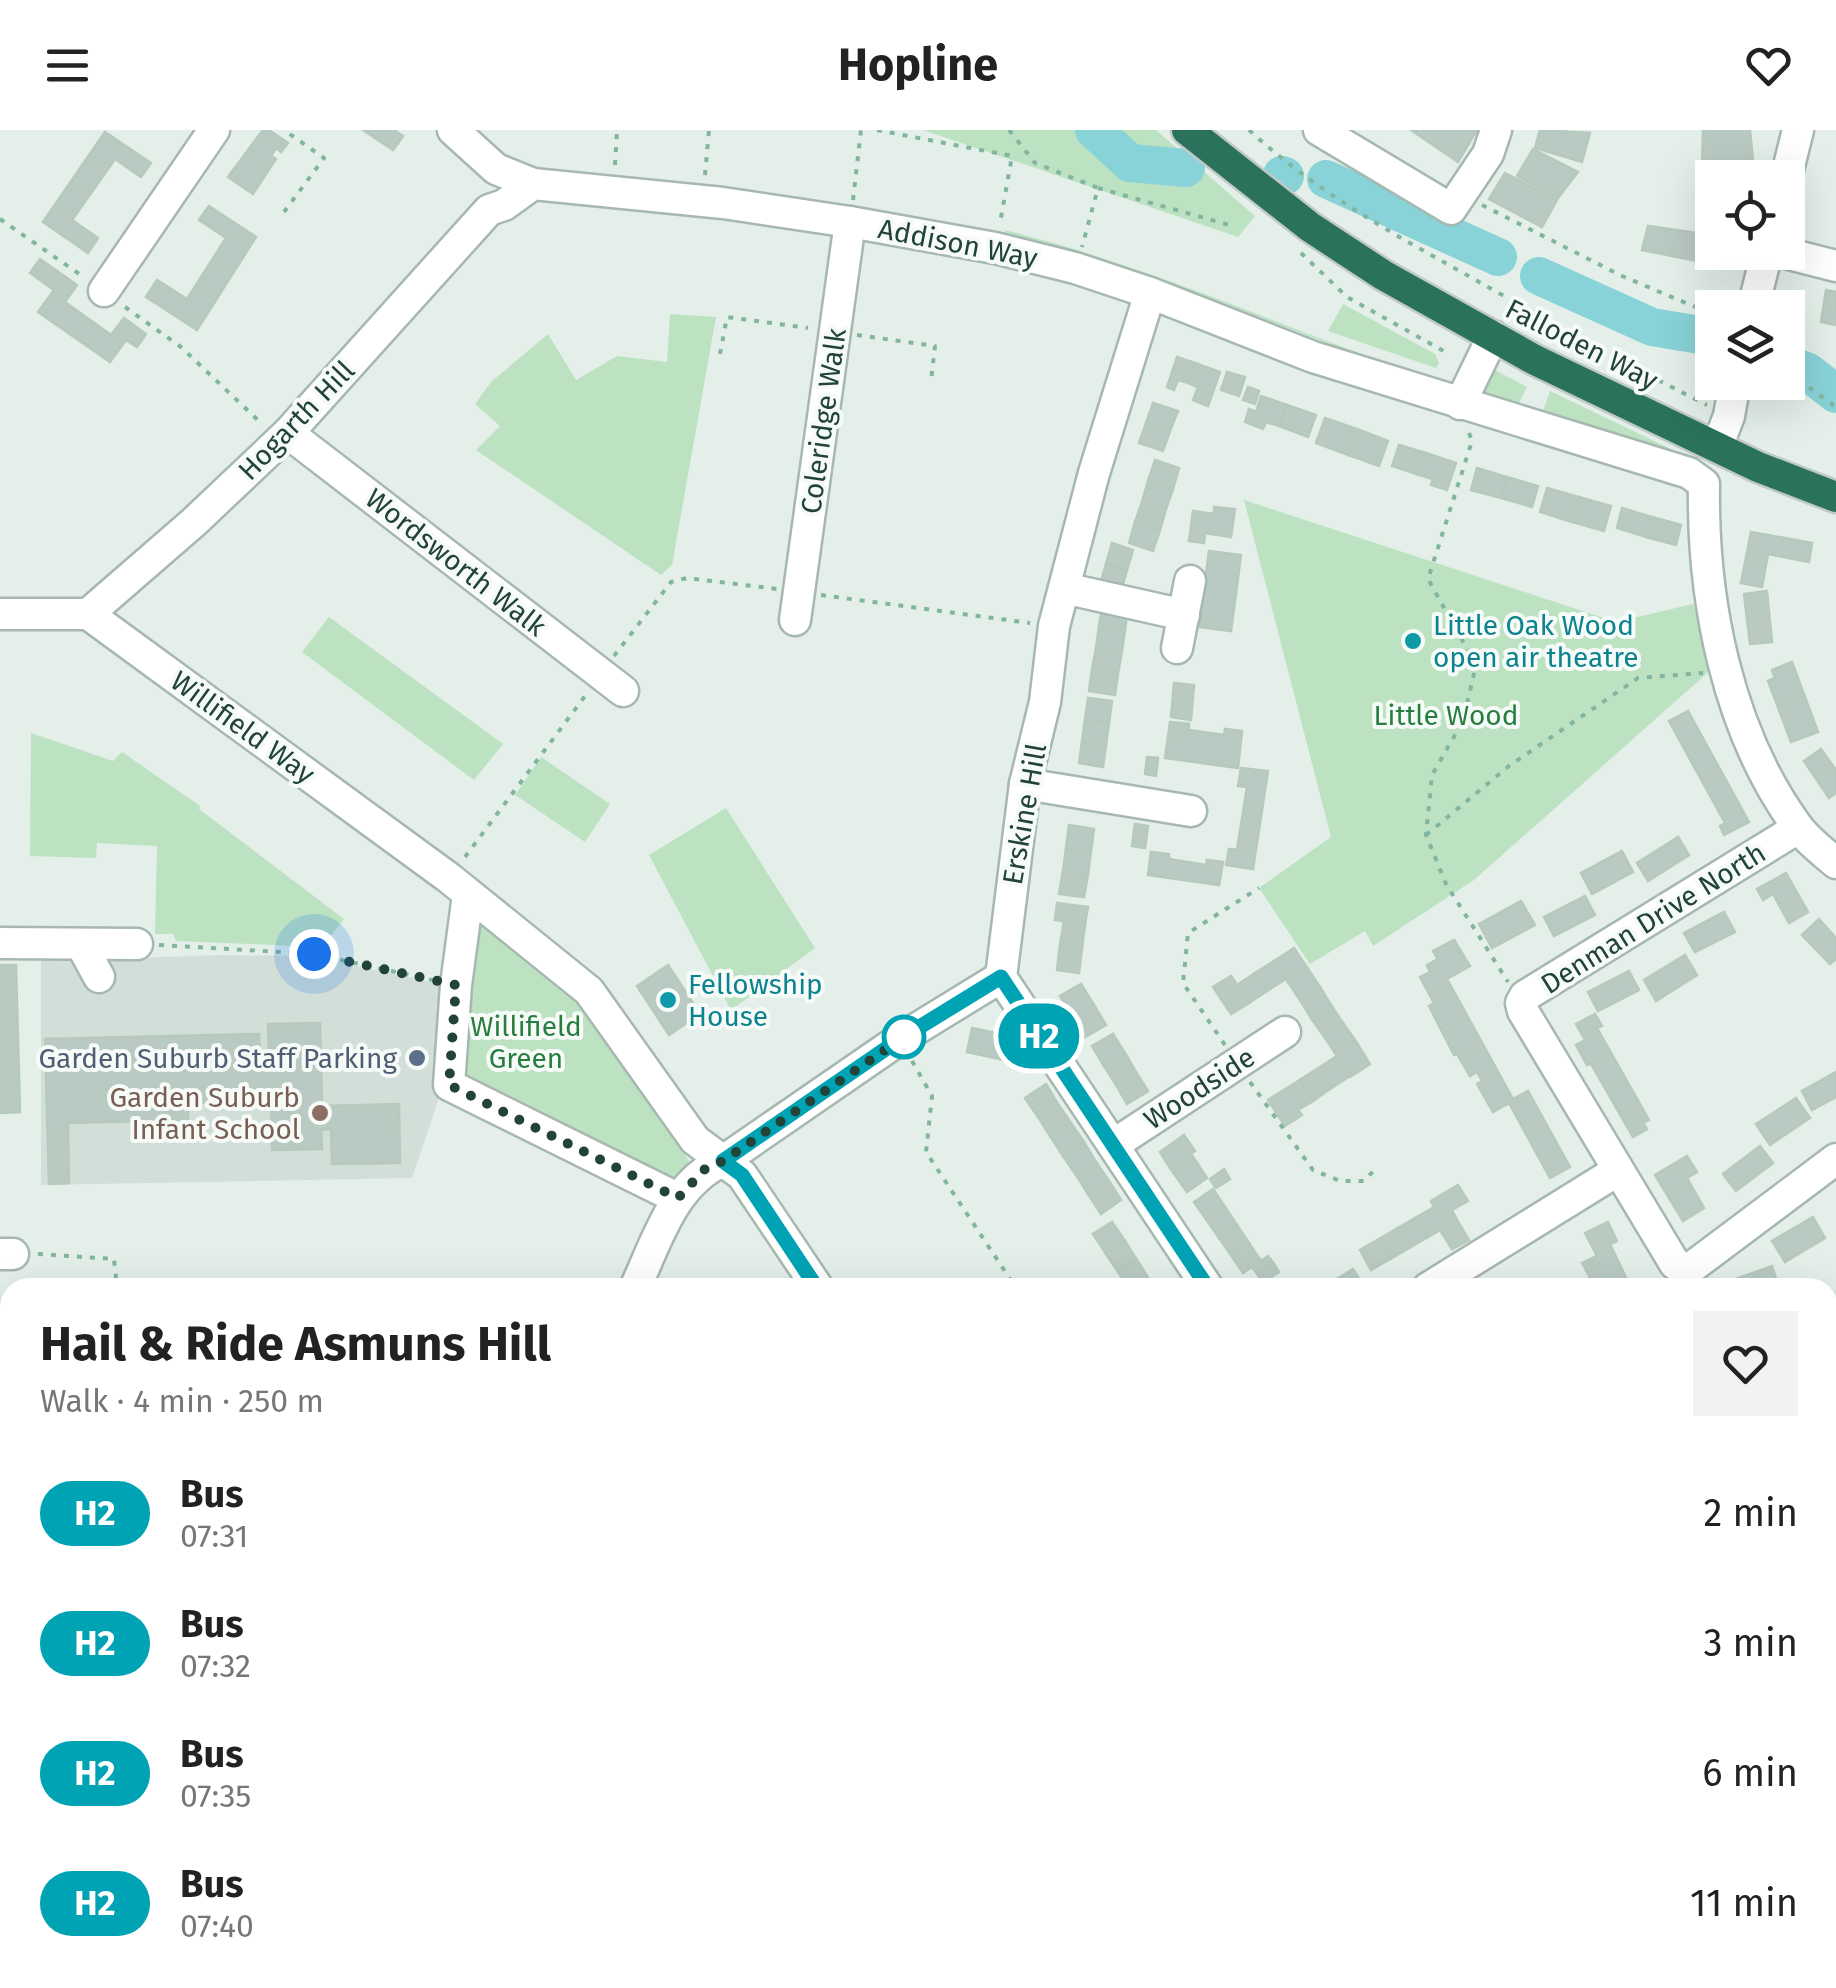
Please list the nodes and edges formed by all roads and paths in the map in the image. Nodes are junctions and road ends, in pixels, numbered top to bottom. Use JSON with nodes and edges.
{"nodes":[{"id":1,"x":214,"y":130,"type":"edge"},
{"id":2,"x":284,"y":130,"type":"edge"},
{"id":3,"x":454,"y":130,"type":"edge"},
{"id":4,"x":618,"y":130,"type":"edge"},
{"id":5,"x":710,"y":130,"type":"edge"},
{"id":6,"x":861,"y":130,"type":"edge"},
{"id":7,"x":878,"y":130,"type":"edge"},
{"id":8,"x":1009,"y":130,"type":"edge"},
{"id":9,"x":1186,"y":130,"type":"edge"},
{"id":10,"x":1210,"y":130,"type":"edge"},
{"id":11,"x":1250,"y":130,"type":"edge"},
{"id":12,"x":1318,"y":130,"type":"edge"},
{"id":13,"x":1496,"y":130,"type":"edge"},
{"id":14,"x":1798,"y":130,"type":"edge"},
{"id":15,"x":1790,"y":160,"type":"edge"},
{"id":16,"x":496,"y":169,"type":"junction"},
{"id":17,"x":533,"y":184,"type":"junction"},
{"id":18,"x":1098,"y":188,"type":"junction"},
{"id":19,"x":614,"y":192,"type":"junction"},
{"id":20,"x":703,"y":200,"type":"junction"},
{"id":21,"x":1455,"y":202,"type":"junction"},
{"id":22,"x":489,"y":210,"type":"junction"},
{"id":23,"x":284,"y":212,"type":"dead end"},
{"id":24,"x":0,"y":218,"type":"edge"},
{"id":25,"x":850,"y":222,"type":"junction"},
{"id":26,"x":1233,"y":226,"type":"dead end"},
{"id":27,"x":1310,"y":228,"type":"junction"},
{"id":28,"x":995,"y":248,"type":"junction"},
{"id":29,"x":1081,"y":248,"type":"dead end"},
{"id":30,"x":1805,"y":258,"type":"edge"},
{"id":31,"x":1836,"y":266,"type":"edge"},
{"id":32,"x":104,"y":291,"type":"junction"},
{"id":33,"x":1150,"y":293,"type":"junction"},
{"id":34,"x":1695,"y":307,"type":"edge"},
{"id":35,"x":1571,"y":334,"type":"junction"},
{"id":36,"x":1493,"y":336,"type":"junction"},
{"id":37,"x":1565,"y":346,"type":"dead end"},
{"id":38,"x":1805,"y":384,"type":"edge"},
{"id":39,"x":1732,"y":400,"type":"edge"},
{"id":40,"x":1460,"y":404,"type":"junction"},
{"id":41,"x":1836,"y":406,"type":"edge"},
{"id":42,"x":1719,"y":411,"type":"dead end"},
{"id":43,"x":284,"y":437,"type":"junction"},
{"id":44,"x":1472,"y":440,"type":"dead end"},
{"id":45,"x":1717,"y":448,"type":"junction"},
{"id":46,"x":1836,"y":497,"type":"edge"},
{"id":47,"x":1190,"y":581,"type":"dead end"},
{"id":48,"x":1064,"y":588,"type":"junction"},
{"id":49,"x":797,"y":606,"type":"junction"},
{"id":50,"x":0,"y":614,"type":"edge"},
{"id":51,"x":88,"y":614,"type":"junction"},
{"id":52,"x":1184,"y":615,"type":"junction"},
{"id":53,"x":1054,"y":626,"type":"junction"},
{"id":54,"x":1177,"y":648,"type":"dead end"},
{"id":55,"x":1728,"y":672,"type":"junction"},
{"id":56,"x":612,"y":682,"type":"junction"},
{"id":57,"x":1026,"y":784,"type":"junction"},
{"id":58,"x":1191,"y":811,"type":"dead end"},
{"id":59,"x":1798,"y":828,"type":"junction"},
{"id":60,"x":1426,"y":835,"type":"junction"},
{"id":61,"x":1836,"y":864,"type":"edge"},
{"id":62,"x":458,"y":886,"type":"junction"},
{"id":63,"x":0,"y":943,"type":"edge"},
{"id":64,"x":81,"y":944,"type":"junction"},
{"id":65,"x":137,"y":944,"type":"joint"},
{"id":66,"x":99,"y":977,"type":"dead end"},
{"id":67,"x":1001,"y":977,"type":"junction"},
{"id":68,"x":456,"y":985,"type":"junction"},
{"id":69,"x":1522,"y":1002,"type":"junction"},
{"id":70,"x":1285,"y":1032,"type":"dead end"},
{"id":71,"x":900,"y":1039,"type":"junction"},
{"id":72,"x":1114,"y":1145,"type":"junction"},
{"id":73,"x":1836,"y":1159,"type":"edge"},
{"id":74,"x":723,"y":1161,"type":"junction"},
{"id":75,"x":1617,"y":1171,"type":"junction"},
{"id":76,"x":678,"y":1198,"type":"junction"},
{"id":77,"x":6,"y":1254,"type":"edge"},
{"id":78,"x":117,"y":1278,"type":"edge"},
{"id":79,"x":640,"y":1278,"type":"edge"},
{"id":80,"x":811,"y":1278,"type":"edge"},
{"id":81,"x":1009,"y":1278,"type":"edge"},
{"id":82,"x":1201,"y":1278,"type":"edge"},
{"id":83,"x":1444,"y":1278,"type":"edge"}],
"edges":[{"from":1,"to":32,"type":"street"},
{"from":2,"to":23,"type":"path"},
{"from":3,"to":16,"type":"street","name":"Addison Way"},
{"from":4,"to":19,"type":"path"},
{"from":5,"to":20,"type":"path"},
{"from":6,"to":25,"type":"path"},
{"from":7,"to":28,"type":"path"},
{"from":8,"to":18,"type":"path"},
{"from":9,"to":27,"type":"highway","name":"Falloden Way"},
{"from":10,"to":27,"type":"highway","name":"Falloden Way"},
{"from":11,"to":35,"type":"path","name":"Falloden Way"},
{"from":12,"to":21,"type":"street"},
{"from":13,"to":21,"type":"street"},
{"from":14,"to":15,"type":"street"},
{"from":16,"to":17,"type":"street","name":"Addison Way"},
{"from":16,"to":22,"type":"street"},
{"from":17,"to":19,"type":"street","name":"Addison Way"},
{"from":17,"to":22,"type":"street","name":"Hogarth Hill"},
{"from":18,"to":26,"type":"path"},
{"from":18,"to":29,"type":"path"},
{"from":19,"to":20,"type":"street","name":"Addison Way"},
{"from":20,"to":25,"type":"street","name":"Addison Way"},
{"from":21,"to":34,"type":"path"},
{"from":22,"to":43,"type":"street","name":"Hogarth Hill"},
{"from":24,"to":32,"type":"path"},
{"from":25,"to":28,"type":"street","name":"Addison Way"},
{"from":25,"to":49,"type":"street","name":"Coleridge Walk"},
{"from":27,"to":36,"type":"highway","name":"Falloden Way"},
{"from":28,"to":33,"type":"street","name":"Addison Way"},
{"from":30,"to":31,"type":"street"},
{"from":32,"to":43,"type":"path"},
{"from":33,"to":40,"type":"street","name":"Addison Way"},
{"from":33,"to":48,"type":"street","name":"Erskine Hill"},
{"from":35,"to":37,"type":"path"},
{"from":35,"to":42,"type":"path","name":"Falloden Way"},
{"from":36,"to":40,"type":"street"},
{"from":36,"to":45,"type":"highway","name":"Falloden Way"},
{"from":38,"to":41,"type":"path"},
{"from":39,"to":45,"type":"street"},
{"from":40,"to":55,"type":"street","name":"Addison Way"},
{"from":43,"to":51,"type":"street","name":"Hogarth Hill"},
{"from":43,"to":56,"type":"street","name":"Wordsworth Walk"},
{"from":44,"to":60,"type":"path"},
{"from":45,"to":46,"type":"highway","name":"Falloden Way"},
{"from":47,"to":52,"type":"street"},
{"from":48,"to":52,"type":"street"},
{"from":48,"to":53,"type":"street","name":"Erskine Hill"},
{"from":49,"to":53,"type":"path"},
{"from":49,"to":56,"type":"path"},
{"from":50,"to":51,"type":"street"},
{"from":51,"to":62,"type":"street","name":"Willifield Way"},
{"from":52,"to":54,"type":"street"},
{"from":53,"to":57,"type":"street","name":"Erskine Hill"},
{"from":55,"to":59,"type":"street"},
{"from":55,"to":60,"type":"path"},
{"from":56,"to":62,"type":"path"},
{"from":57,"to":58,"type":"street"},
{"from":57,"to":67,"type":"street","name":"Erskine Hill"},
{"from":59,"to":61,"type":"street"},
{"from":59,"to":69,"type":"street","name":"Denman Drive North"},
{"from":60,"to":69,"type":"path"},
{"from":62,"to":68,"type":"street"},
{"from":62,"to":74,"type":"street","name":"Willifield Way"},
{"from":63,"to":64,"type":"street"},
{"from":64,"to":65,"type":"street"},
{"from":64,"to":66,"type":"street"},
{"from":65,"to":68,"type":"path"},
{"from":67,"to":71,"type":"street"},
{"from":67,"to":72,"type":"street"},
{"from":68,"to":76,"type":"street"},
{"from":69,"to":75,"type":"street","name":"Denman Drive North"},
{"from":70,"to":72,"type":"street","name":"Woodside"},
{"from":71,"to":74,"type":"street"},
{"from":71,"to":81,"type":"path"},
{"from":72,"to":82,"type":"street"},
{"from":73,"to":75,"type":"street","name":"Denman Drive North"},
{"from":74,"to":76,"type":"street"},
{"from":74,"to":80,"type":"street","name":"Willifield Way"},
{"from":75,"to":83,"type":"street"},
{"from":76,"to":79,"type":"street"},
{"from":77,"to":78,"type":"path"}]}
